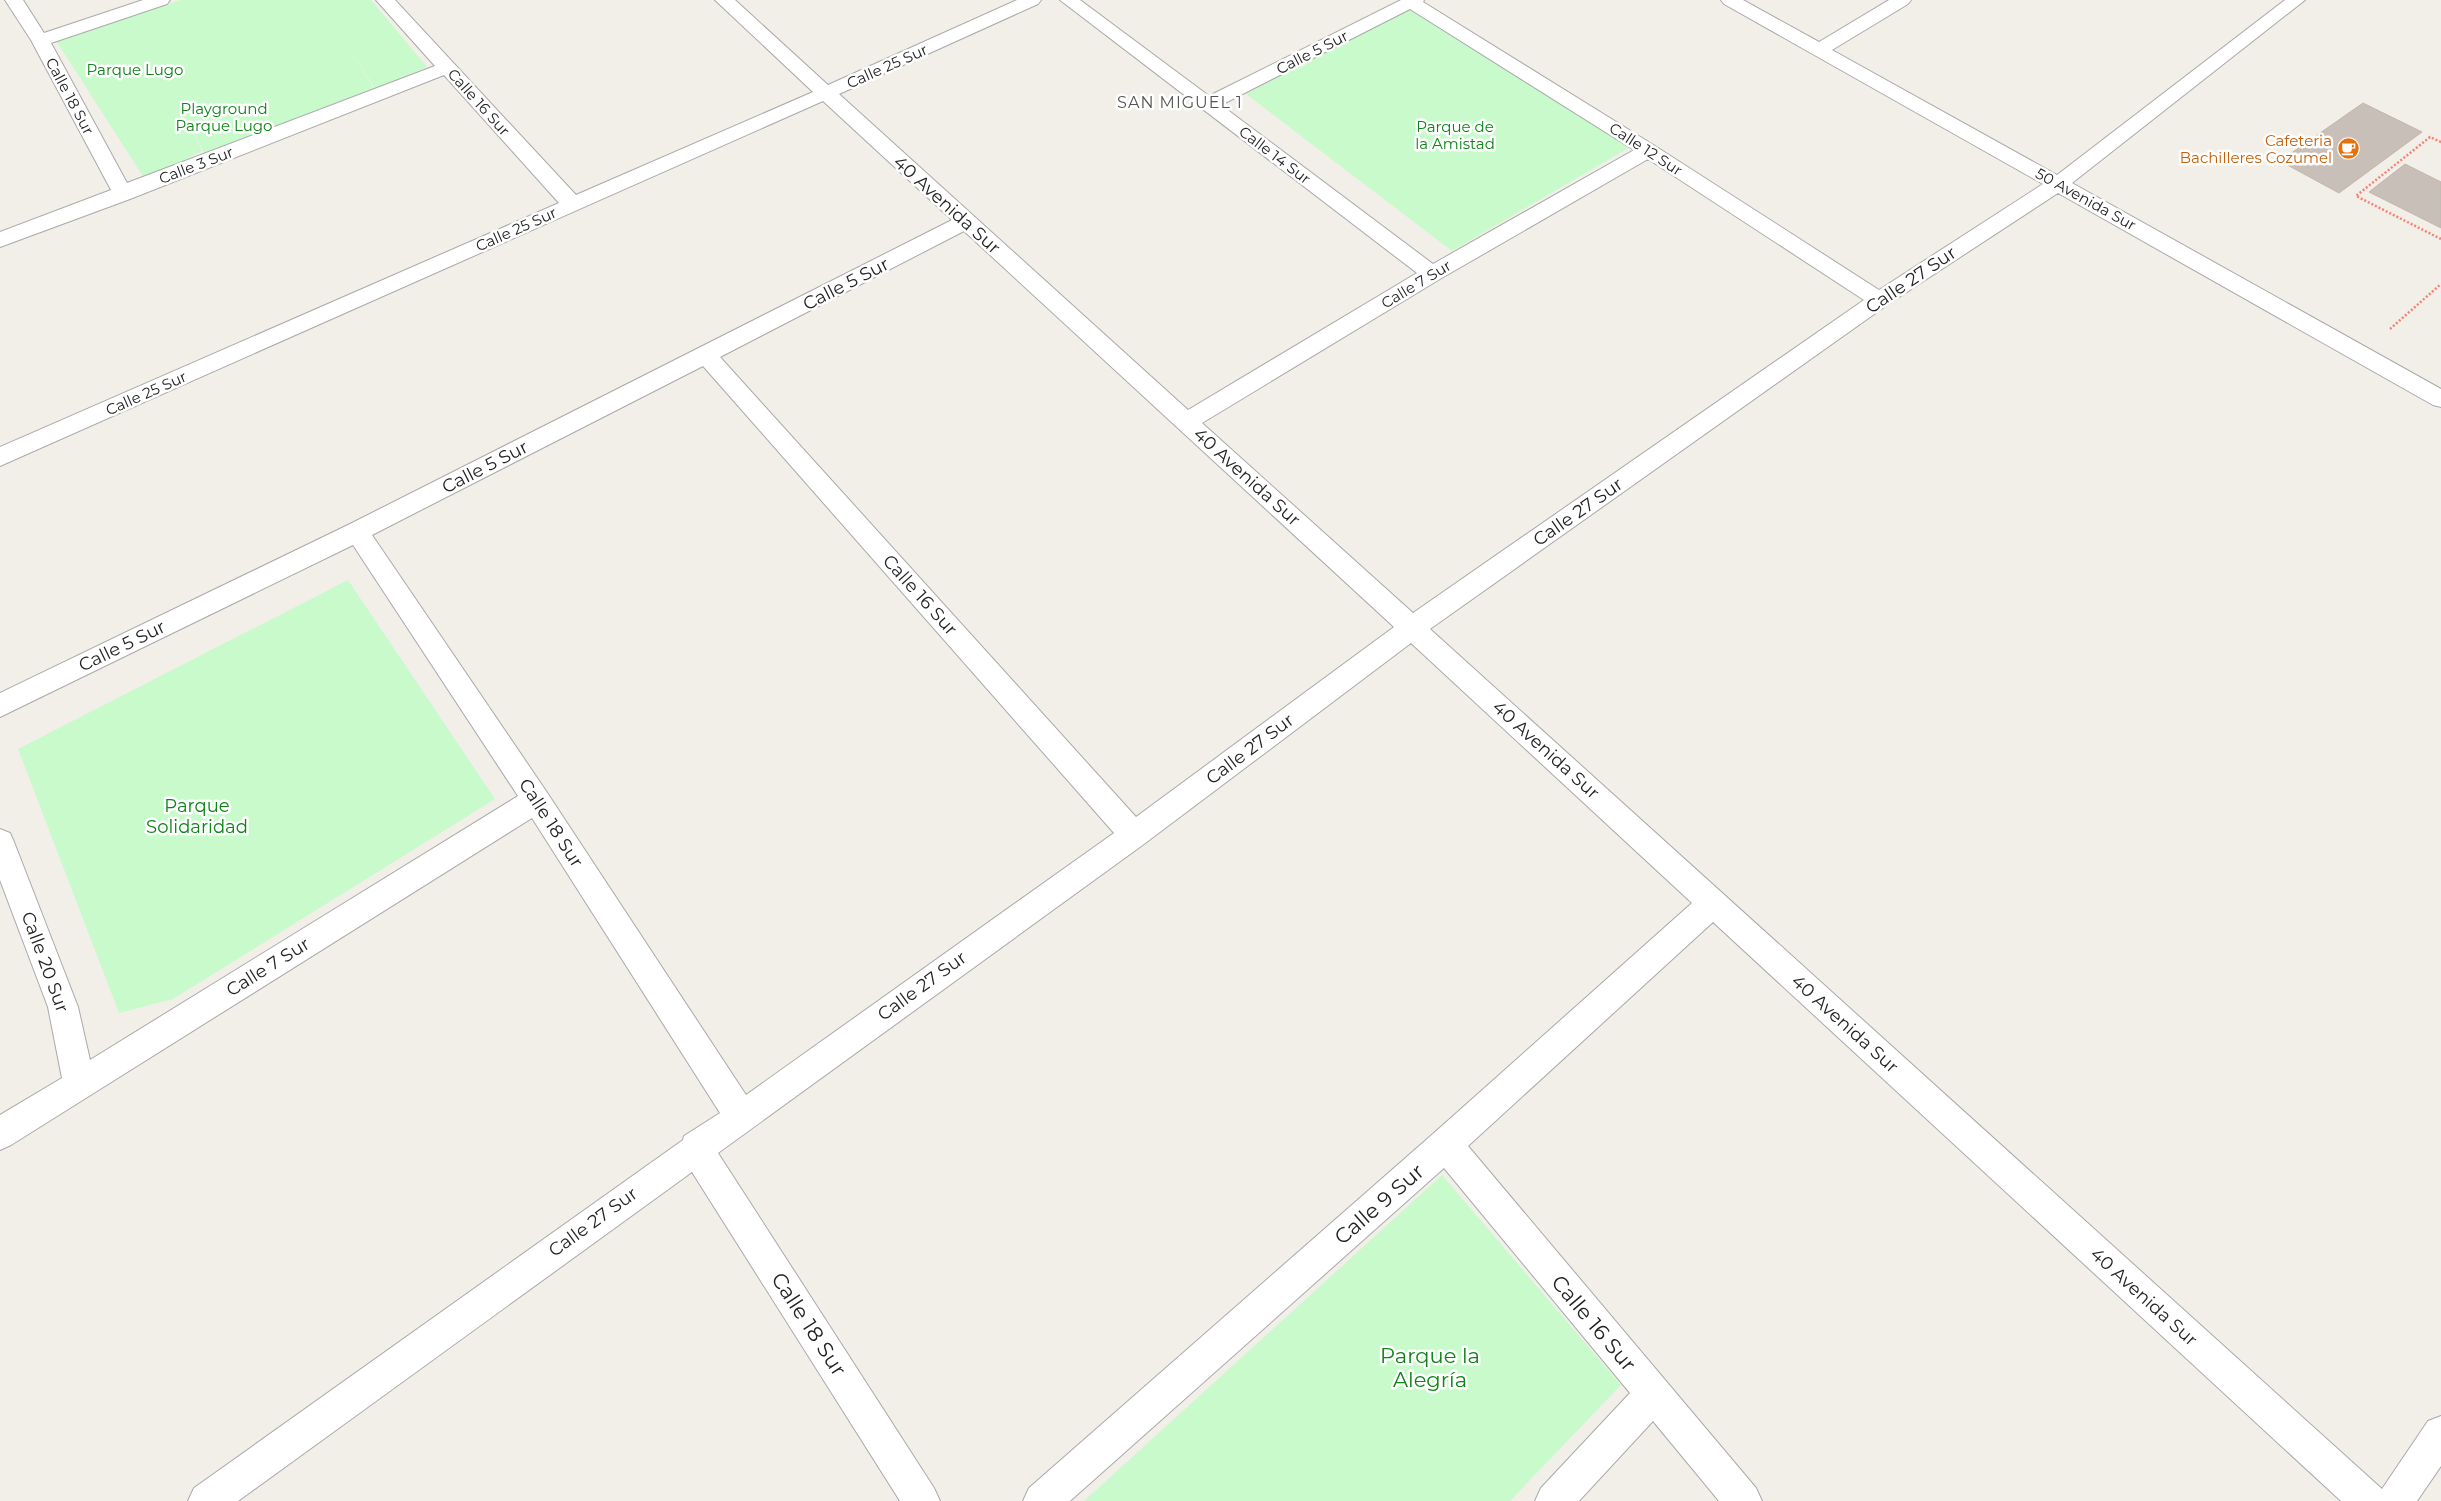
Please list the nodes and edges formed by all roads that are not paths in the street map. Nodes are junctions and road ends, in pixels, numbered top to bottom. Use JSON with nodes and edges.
{"nodes":[{"id":1,"x":14,"y":0,"type":"edge"},
{"id":2,"x":161,"y":0,"type":"edge"},
{"id":3,"x":385,"y":0,"type":"edge"},
{"id":4,"x":724,"y":0,"type":"edge"},
{"id":5,"x":1032,"y":0,"type":"edge"},
{"id":6,"x":1069,"y":0,"type":"edge"},
{"id":7,"x":1730,"y":0,"type":"edge"},
{"id":8,"x":1902,"y":0,"type":"edge"},
{"id":9,"x":2296,"y":0,"type":"edge"},
{"id":10,"x":1413,"y":1,"type":"edge"},
{"id":11,"x":40,"y":40,"type":"junction"},
{"id":12,"x":1820,"y":49,"type":"junction"},
{"id":13,"x":448,"y":67,"type":"junction"},
{"id":14,"x":826,"y":93,"type":"junction"},
{"id":15,"x":1209,"y":104,"type":"junction"},
{"id":16,"x":1648,"y":150,"type":"junction"},
{"id":17,"x":2058,"y":183,"type":"junction"},
{"id":18,"x":123,"y":194,"type":"junction"},
{"id":19,"x":572,"y":204,"type":"junction"},
{"id":20,"x":966,"y":222,"type":"junction"},
{"id":21,"x":0,"y":240,"type":"edge"},
{"id":22,"x":1432,"y":274,"type":"junction"},
{"id":23,"x":1879,"y":300,"type":"junction"},
{"id":24,"x":706,"y":355,"type":"junction"},
{"id":25,"x":2441,"y":399,"type":"edge"},
{"id":26,"x":1185,"y":422,"type":"junction"},
{"id":27,"x":0,"y":457,"type":"edge"},
{"id":28,"x":357,"y":532,"type":"junction"},
{"id":29,"x":1412,"y":628,"type":"junction"},
{"id":30,"x":0,"y":706,"type":"edge"},
{"id":31,"x":536,"y":800,"type":"junction"},
{"id":32,"x":1134,"y":835,"type":"junction"},
{"id":33,"x":0,"y":842,"type":"edge"},
{"id":34,"x":1713,"y":903,"type":"junction"},
{"id":35,"x":79,"y":1085,"type":"junction"},
{"id":36,"x":740,"y":1116,"type":"junction"},
{"id":37,"x":0,"y":1134,"type":"edge"},
{"id":38,"x":1446,"y":1145,"type":"junction"},
{"id":39,"x":696,"y":1148,"type":"junction"},
{"id":40,"x":1653,"y":1394,"type":"junction"},
{"id":41,"x":2441,"y":1434,"type":"edge"},
{"id":42,"x":221,"y":1496,"type":"edge"},
{"id":43,"x":921,"y":1501,"type":"edge"},
{"id":44,"x":1042,"y":1501,"type":"edge"},
{"id":45,"x":1554,"y":1501,"type":"edge"},
{"id":46,"x":1743,"y":1501,"type":"edge"},
{"id":47,"x":2368,"y":1501,"type":"edge"},
{"id":48,"x":2395,"y":1501,"type":"edge"}],
"edges":[{"from":1,"to":11,"type":"street","name":"Calle 18 Sur"},
{"from":2,"to":11,"type":"street"},
{"from":3,"to":13,"type":"street","name":"Calle 16 Sur"},
{"from":4,"to":14,"type":"street","name":"40 Avenida Sur"},
{"from":5,"to":14,"type":"street","name":"Calle 25 Sur"},
{"from":6,"to":15,"type":"street","name":"Calle 14 Sur"},
{"from":7,"to":12,"type":"street","name":"50 Avenida Sur"},
{"from":8,"to":12,"type":"street"},
{"from":9,"to":17,"type":"street","name":"Calle 27 Sur"},
{"from":10,"to":15,"type":"street","name":"Calle 5 Sur"},
{"from":10,"to":16,"type":"street","name":"Calle 12 Sur"},
{"from":11,"to":18,"type":"street","name":"Calle 18 Sur"},
{"from":12,"to":17,"type":"street","name":"50 Avenida Sur"},
{"from":13,"to":18,"type":"street","name":"Calle 3 Sur"},
{"from":13,"to":19,"type":"street","name":"Calle 16 Sur"},
{"from":14,"to":19,"type":"street","name":"Calle 25 Sur"},
{"from":14,"to":20,"type":"street","name":"40 Avenida Sur"},
{"from":15,"to":22,"type":"street","name":"Calle 14 Sur"},
{"from":16,"to":22,"type":"street","name":"Calle 7 Sur"},
{"from":16,"to":23,"type":"street","name":"Calle 12 Sur"},
{"from":17,"to":23,"type":"street","name":"Calle 27 Sur"},
{"from":17,"to":25,"type":"street","name":"50 Avenida Sur"},
{"from":18,"to":21,"type":"street","name":"Calle 3 Sur"},
{"from":19,"to":27,"type":"street","name":"Calle 25 Sur"},
{"from":20,"to":24,"type":"street","name":"Calle 5 Sur"},
{"from":20,"to":26,"type":"street","name":"40 Avenida Sur"},
{"from":22,"to":26,"type":"street","name":"Calle 7 Sur"},
{"from":23,"to":29,"type":"street","name":"Calle 27 Sur"},
{"from":24,"to":28,"type":"street","name":"Calle 5 Sur"},
{"from":24,"to":32,"type":"street","name":"Calle 16 Sur"},
{"from":26,"to":29,"type":"street","name":"40 Avenida Sur"},
{"from":28,"to":30,"type":"street","name":"Calle 5 Sur"},
{"from":28,"to":31,"type":"street","name":"Calle 18 Sur"},
{"from":29,"to":32,"type":"street","name":"Calle 27 Sur"},
{"from":29,"to":34,"type":"street","name":"40 Avenida Sur"},
{"from":31,"to":35,"type":"street","name":"Calle 7 Sur"},
{"from":31,"to":36,"type":"street","name":"Calle 18 Sur"},
{"from":32,"to":36,"type":"street","name":"Calle 27 Sur"},
{"from":33,"to":35,"type":"street","name":"Calle 20 Sur"},
{"from":34,"to":38,"type":"street","name":"Calle 9 Sur"},
{"from":34,"to":47,"type":"street","name":"40 Avenida Sur"},
{"from":35,"to":37,"type":"street","name":"Calle 7 Sur"},
{"from":36,"to":39,"type":"street","name":"Calle 27 Sur"},
{"from":38,"to":40,"type":"street","name":"Calle 16 Sur"},
{"from":38,"to":44,"type":"street","name":"Calle 9 Sur"},
{"from":39,"to":42,"type":"street","name":"Calle 27 Sur"},
{"from":39,"to":43,"type":"street","name":"Calle 18 Sur"},
{"from":40,"to":45,"type":"street"},
{"from":40,"to":46,"type":"street","name":"Calle 16 Sur"},
{"from":41,"to":48,"type":"street"}]}
